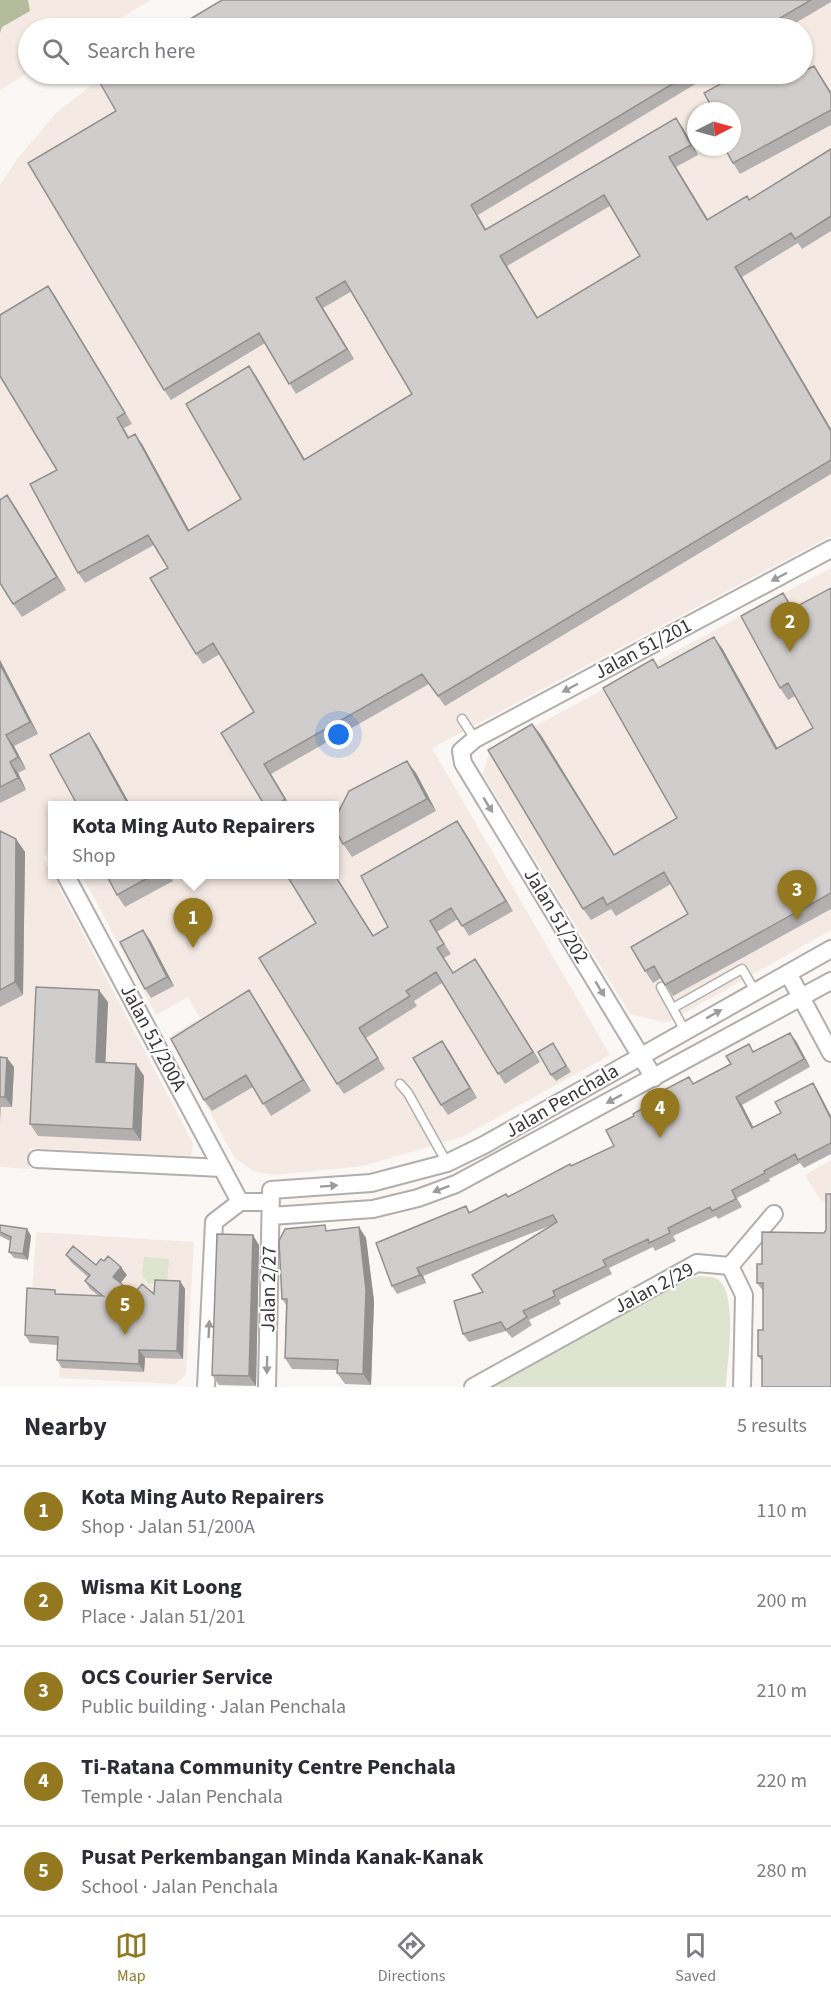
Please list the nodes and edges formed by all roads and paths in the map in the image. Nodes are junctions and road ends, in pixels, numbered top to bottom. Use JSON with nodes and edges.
{"nodes":[{"id":1,"x":831,"y":549,"type":"edge"},
{"id":2,"x":462,"y":718,"type":"dead end"},
{"id":3,"x":475,"y":739,"type":"junction"},
{"id":4,"x":460,"y":754,"type":"joint"},
{"id":5,"x":68,"y":879,"type":"edge"},
{"id":6,"x":831,"y":949,"type":"edge"},
{"id":7,"x":788,"y":973,"type":"junction"},
{"id":8,"x":831,"y":981,"type":"edge"},
{"id":9,"x":661,"y":987,"type":"edge"},
{"id":10,"x":755,"y":991,"type":"junction"},
{"id":11,"x":801,"y":997,"type":"junction"},
{"id":12,"x":673,"y":1008,"type":"junction"},
{"id":13,"x":685,"y":1031,"type":"junction"},
{"id":14,"x":831,"y":1053,"type":"edge"},
{"id":15,"x":640,"y":1056,"type":"junction"},
{"id":16,"x":654,"y":1078,"type":"junction"},
{"id":17,"x":400,"y":1084,"type":"dead end"},
{"id":18,"x":37,"y":1159,"type":"dead end"},
{"id":19,"x":447,"y":1163,"type":"junction"},
{"id":20,"x":222,"y":1168,"type":"junction"},
{"id":21,"x":240,"y":1202,"type":"junction"},
{"id":22,"x":271,"y":1203,"type":"junction"},
{"id":23,"x":774,"y":1214,"type":"dead end"},
{"id":24,"x":730,"y":1266,"type":"junction"},
{"id":25,"x":206,"y":1387,"type":"edge"},
{"id":26,"x":267,"y":1387,"type":"edge"},
{"id":27,"x":473,"y":1387,"type":"edge"},
{"id":28,"x":742,"y":1387,"type":"edge"}],
"edges":[{"from":1,"to":3,"type":"street","name":"Jalan 51/201","one_way":true},
{"from":2,"to":3,"type":"lane"},
{"from":3,"to":4,"type":"street","name":"Jalan 51/201"},
{"from":4,"to":15,"type":"street","name":"Jalan 51/202","one_way":true},
{"from":5,"to":20,"type":"street","name":"Jalan 51/200A"},
{"from":6,"to":7,"type":"street","name":"Jalan Penchala"},
{"from":7,"to":10,"type":"street","name":"Jalan Penchala"},
{"from":7,"to":11,"type":"street"},
{"from":8,"to":11,"type":"street","name":"Jalan Penchala"},
{"from":9,"to":12,"type":"lane"},
{"from":10,"to":12,"type":"lane"},
{"from":13,"to":10,"type":"street","name":"Jalan Penchala","one_way":true},
{"from":11,"to":14,"type":"street"},
{"from":11,"to":16,"type":"street","name":"Jalan Penchala"},
{"from":12,"to":13,"type":"lane"},
{"from":13,"to":15,"type":"street","name":"Jalan Penchala"},
{"from":15,"to":16,"type":"street","name":"Jalan 51/202"},
{"from":15,"to":19,"type":"street","name":"Jalan Penchala"},
{"from":16,"to":22,"type":"street","name":"Jalan Penchala","one_way":true},
{"from":17,"to":19,"type":"lane"},
{"from":18,"to":20,"type":"street"},
{"from":22,"to":19,"type":"street","name":"Jalan Penchala","one_way":true},
{"from":20,"to":21,"type":"street","name":"Jalan 51/200A"},
{"from":21,"to":22,"type":"street","name":"Jalan Penchala"},
{"from":25,"to":21,"type":"street","one_way":true},
{"from":22,"to":26,"type":"street","name":"Jalan 2/27","one_way":true},
{"from":23,"to":24,"type":"street"},
{"from":24,"to":27,"type":"street","name":"Jalan 2/29"},
{"from":24,"to":28,"type":"street"}]}
